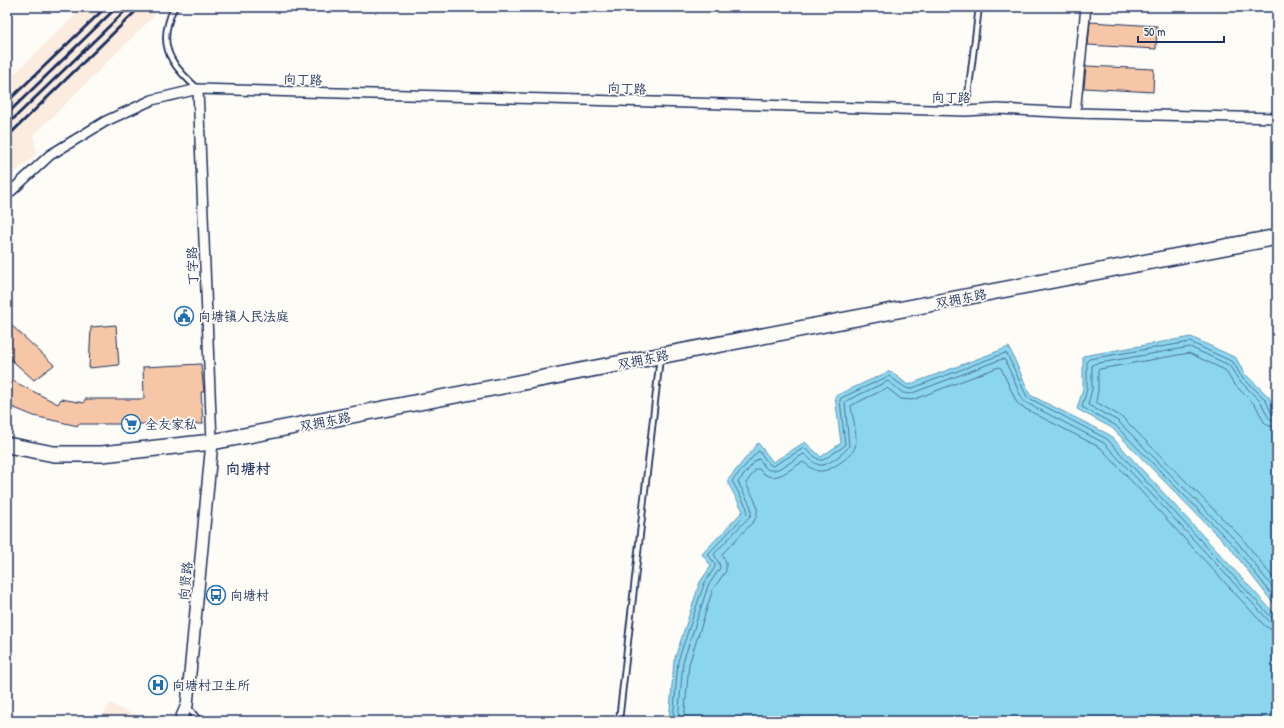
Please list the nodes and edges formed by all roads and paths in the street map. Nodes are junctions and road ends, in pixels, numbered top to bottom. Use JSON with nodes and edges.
{"nodes":[{"id":1,"x":175,"y":7,"type":"edge"},
{"id":2,"x":979,"y":7,"type":"edge"},
{"id":3,"x":1086,"y":7,"type":"edge"},
{"id":4,"x":198,"y":89,"type":"junction"},
{"id":5,"x":966,"y":111,"type":"junction"},
{"id":6,"x":1075,"y":113,"type":"junction"},
{"id":7,"x":1277,"y":118,"type":"edge"},
{"id":8,"x":7,"y":195,"type":"edge"},
{"id":9,"x":1277,"y":237,"type":"edge"},
{"id":10,"x":660,"y":356,"type":"junction"},
{"id":11,"x":212,"y":442,"type":"junction"},
{"id":12,"x":7,"y":445,"type":"edge"},
{"id":13,"x":186,"y":705,"type":"junction"},
{"id":14,"x":180,"y":721,"type":"edge"},
{"id":15,"x":199,"y":721,"type":"edge"},
{"id":16,"x":619,"y":721,"type":"edge"}],
"edges":[{"from":1,"to":4,"type":"lane"},
{"from":2,"to":5,"type":"lane"},
{"from":3,"to":6,"type":"street"},
{"from":4,"to":5,"type":"street","name":"向丁路"},
{"from":4,"to":8,"type":"street","name":"向丁路"},
{"from":4,"to":11,"type":"street","name":"丁字路"},
{"from":5,"to":6,"type":"street","name":"向丁路"},
{"from":6,"to":7,"type":"street","name":"向丁路"},
{"from":9,"to":10,"type":"main road","name":"双拥东路"},
{"from":10,"to":11,"type":"main road","name":"双拥东路"},
{"from":10,"to":16,"type":"lane"},
{"from":11,"to":12,"type":"main road","name":"双拥东路"},
{"from":11,"to":13,"type":"street","name":"向贤路"},
{"from":13,"to":14,"type":"street","name":"向贤路"},
{"from":13,"to":15,"type":"lane"}]}
